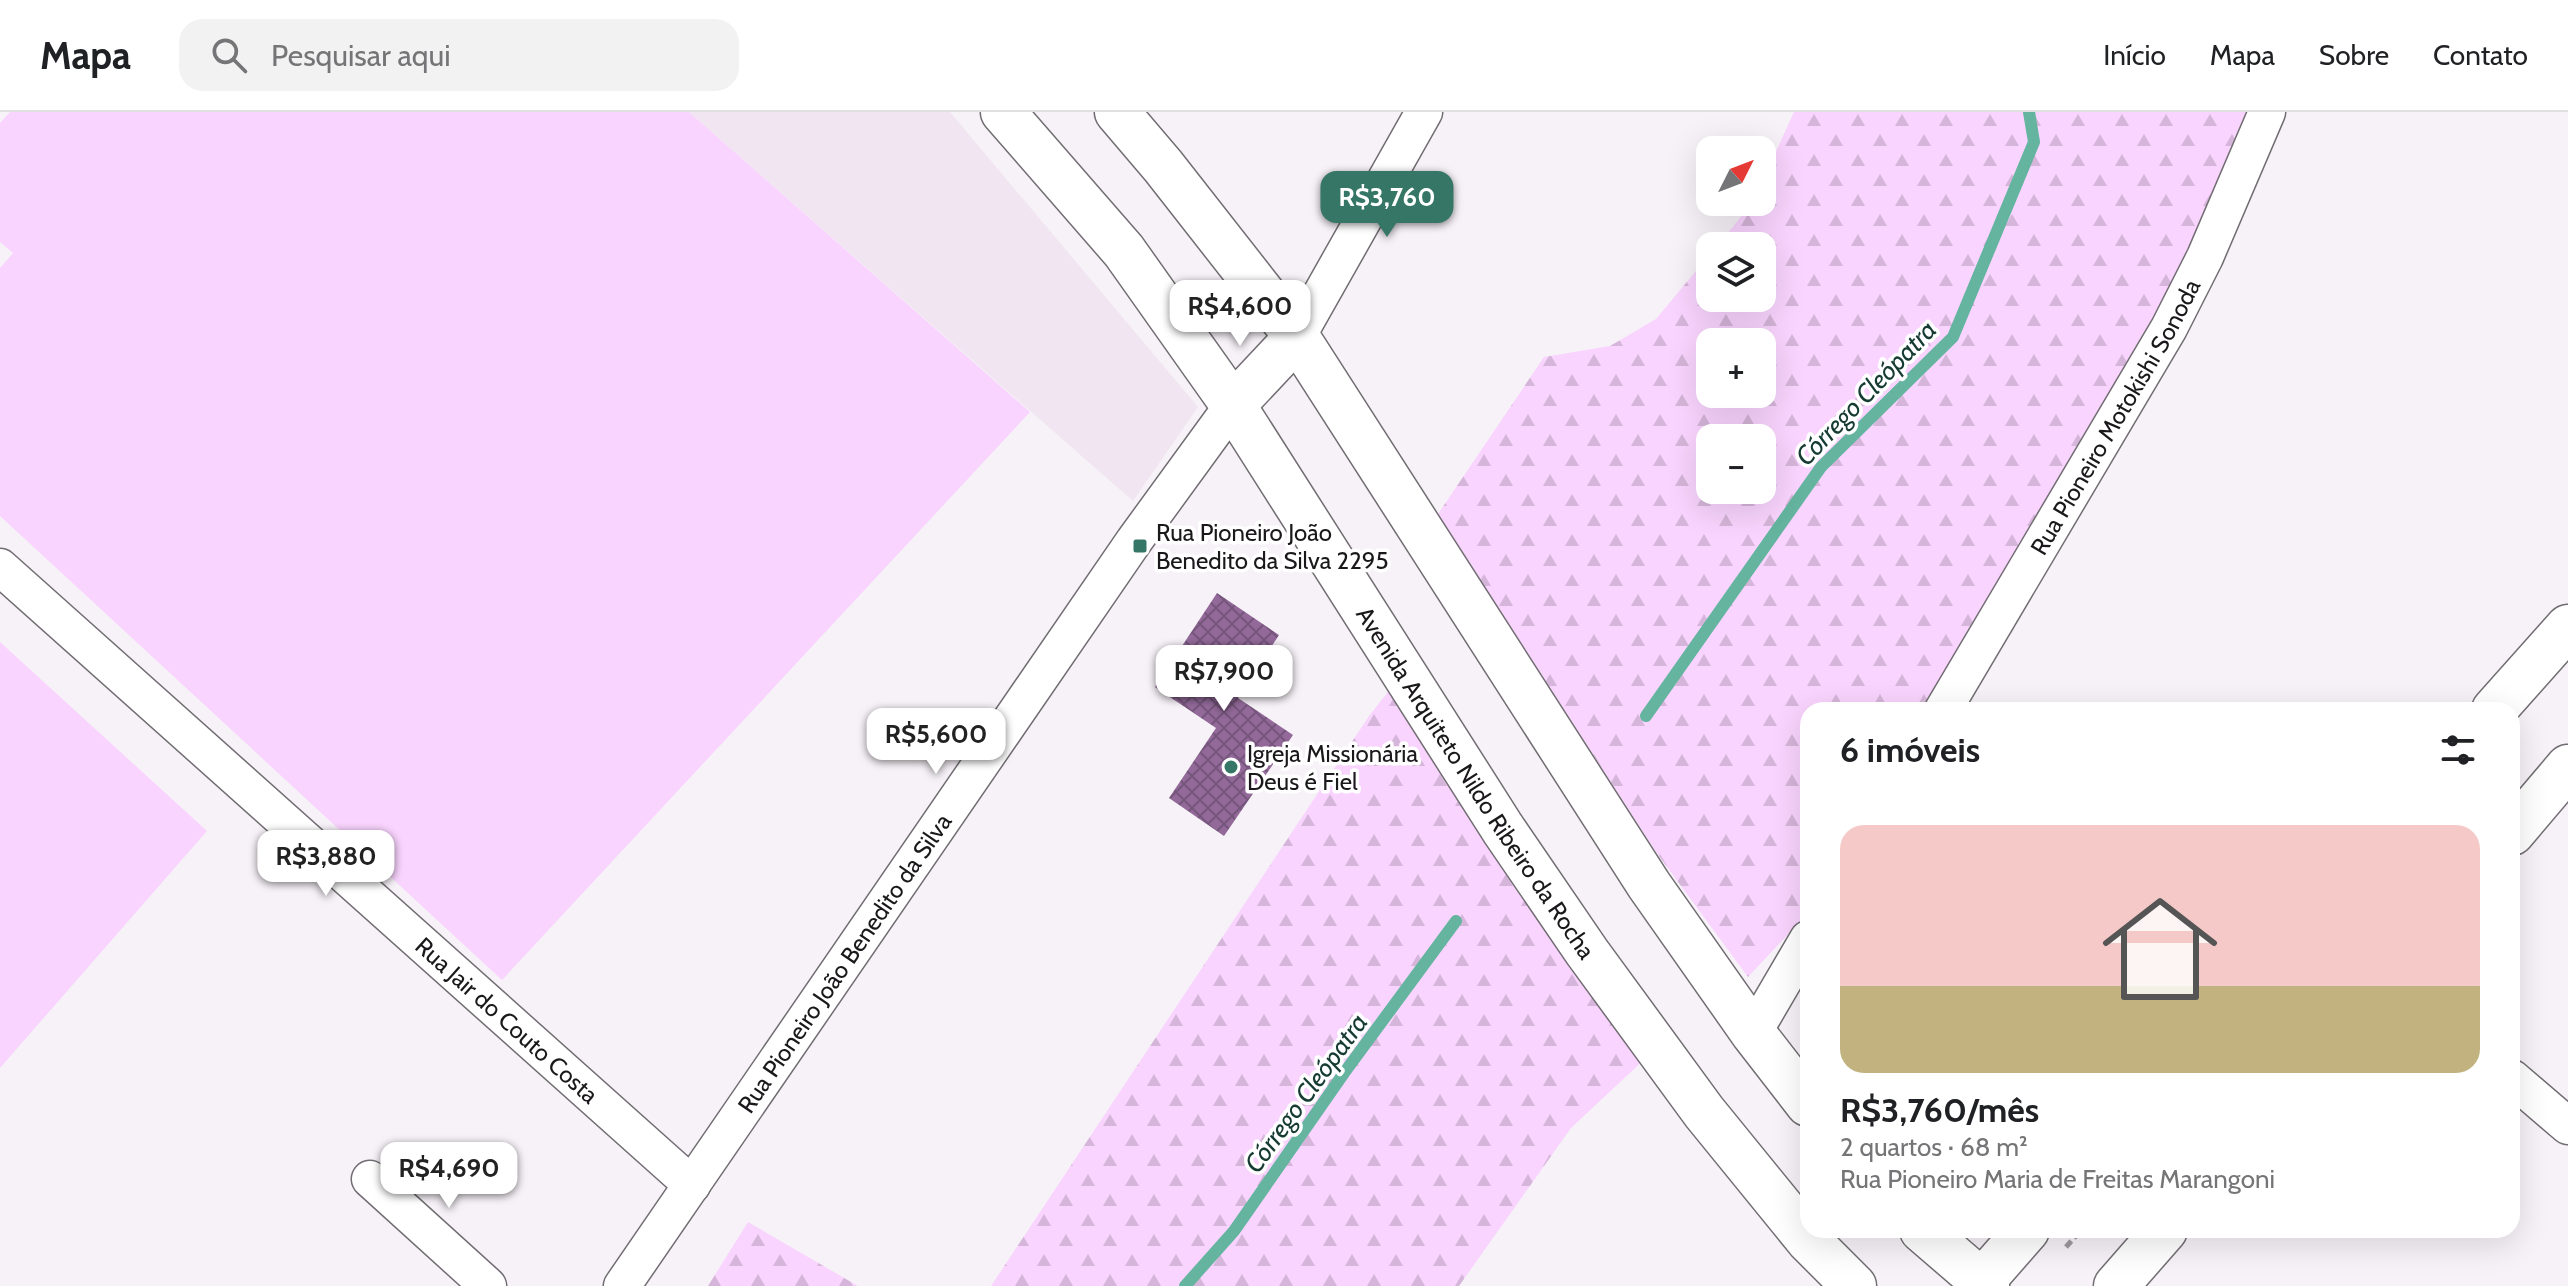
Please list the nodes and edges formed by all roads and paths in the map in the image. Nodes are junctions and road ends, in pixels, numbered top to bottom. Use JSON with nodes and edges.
{"nodes":[{"id":1,"x":1003,"y":112,"type":"edge"},
{"id":2,"x":1117,"y":112,"type":"edge"},
{"id":3,"x":1424,"y":112,"type":"edge"},
{"id":4,"x":2267,"y":112,"type":"edge"},
{"id":5,"x":1297,"y":337,"type":"junction"},
{"id":6,"x":1233,"y":405,"type":"junction"},
{"id":7,"x":0,"y":567,"type":"edge"},
{"id":8,"x":2568,"y":627,"type":"edge"},
{"id":9,"x":1948,"y":702,"type":"edge"},
{"id":10,"x":2501,"y":702,"type":"edge"},
{"id":11,"x":2568,"y":767,"type":"edge"},
{"id":12,"x":2520,"y":824,"type":"edge"},
{"id":13,"x":1800,"y":953,"type":"edge"},
{"id":14,"x":1753,"y":1033,"type":"junction"},
{"id":15,"x":2520,"y":1085,"type":"edge"},
{"id":16,"x":1800,"y":1094,"type":"edge"},
{"id":17,"x":2568,"y":1126,"type":"edge"},
{"id":18,"x":370,"y":1179,"type":"dead end"},
{"id":19,"x":692,"y":1185,"type":"junction"},
{"id":20,"x":1800,"y":1230,"type":"edge"},
{"id":21,"x":1807,"y":1238,"type":"edge"},
{"id":22,"x":1931,"y":1238,"type":"edge"},
{"id":23,"x":2020,"y":1238,"type":"edge"},
{"id":24,"x":2158,"y":1238,"type":"edge"},
{"id":25,"x":1982,"y":1284,"type":"edge"},
{"id":26,"x":488,"y":1286,"type":"edge"},
{"id":27,"x":622,"y":1286,"type":"edge"},
{"id":28,"x":1854,"y":1286,"type":"edge"},
{"id":29,"x":2116,"y":1286,"type":"edge"}],
"edges":[{"from":1,"to":6,"type":"main road","name":"Avenida Arquiteto Nildo Ribeiro da Rocha"},
{"from":2,"to":5,"type":"main road"},
{"from":3,"to":5,"type":"street"},
{"from":4,"to":9,"type":"street","name":"Rua Pioneiro Motokishi Sonoda"},
{"from":5,"to":6,"type":"main road"},
{"from":5,"to":14,"type":"main road"},
{"from":6,"to":19,"type":"street","name":"Rua Pioneiro João Benedito da Silva"},
{"from":6,"to":20,"type":"main road","name":"Avenida Arquiteto Nildo Ribeiro da Rocha"},
{"from":7,"to":19,"type":"street","name":"Rua Jair do Couto Costa"},
{"from":8,"to":10,"type":"main road"},
{"from":11,"to":12,"type":"main road"},
{"from":13,"to":14,"type":"street"},
{"from":14,"to":16,"type":"main road"},
{"from":15,"to":17,"type":"street"},
{"from":18,"to":26,"type":"street"},
{"from":19,"to":27,"type":"street","name":"Rua Pioneiro João Benedito da Silva"},
{"from":21,"to":28,"type":"main road","name":"Avenida Arquiteto Nildo Ribeiro da Rocha"},
{"from":22,"to":25,"type":"main road"},
{"from":23,"to":25,"type":"main road"},
{"from":24,"to":29,"type":"main road"}]}
